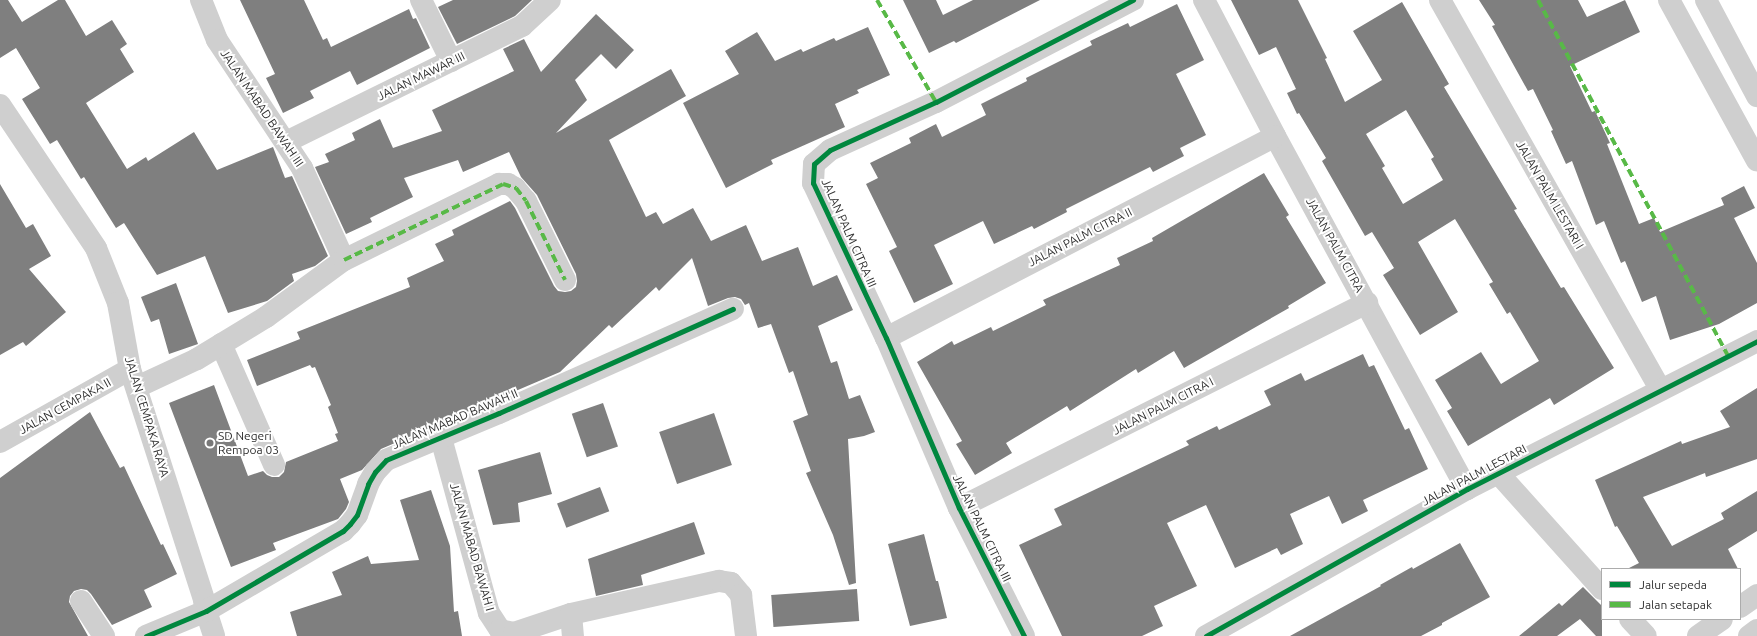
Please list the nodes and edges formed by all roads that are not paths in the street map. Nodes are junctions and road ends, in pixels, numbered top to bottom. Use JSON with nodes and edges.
{"nodes":[{"id":1,"x":201,"y":0,"type":"edge"},
{"id":2,"x":421,"y":0,"type":"edge"},
{"id":3,"x":550,"y":0,"type":"edge"},
{"id":4,"x":1133,"y":0,"type":"edge"},
{"id":5,"x":1204,"y":0,"type":"edge"},
{"id":6,"x":1440,"y":0,"type":"edge"},
{"id":7,"x":1669,"y":0,"type":"edge"},
{"id":8,"x":1706,"y":0,"type":"edge"},
{"id":9,"x":451,"y":61,"type":"junction"},
{"id":10,"x":1757,"y":96,"type":"edge"},
{"id":11,"x":0,"y":105,"type":"edge"},
{"id":12,"x":1275,"y":136,"type":"junction"},
{"id":13,"x":286,"y":142,"type":"junction"},
{"id":14,"x":1757,"y":161,"type":"edge"},
{"id":15,"x":344,"y":260,"type":"junction"},
{"id":16,"x":565,"y":280,"type":"dead end"},
{"id":17,"x":1367,"y":303,"type":"junction"},
{"id":18,"x":733,"y":308,"type":"dead end"},
{"id":19,"x":886,"y":338,"type":"junction"},
{"id":20,"x":1757,"y":341,"type":"edge"},
{"id":21,"x":221,"y":344,"type":"junction"},
{"id":22,"x":134,"y":378,"type":"junction"},
{"id":23,"x":1661,"y":390,"type":"junction"},
{"id":24,"x":441,"y":438,"type":"junction"},
{"id":25,"x":0,"y":442,"type":"edge"},
{"id":26,"x":274,"y":466,"type":"dead end"},
{"id":27,"x":1498,"y":473,"type":"junction"},
{"id":28,"x":1467,"y":489,"type":"junction"},
{"id":29,"x":959,"y":508,"type":"junction"},
{"id":30,"x":1601,"y":588,"type":"edge"},
{"id":31,"x":1757,"y":595,"type":"edge"},
{"id":32,"x":81,"y":602,"type":"dead end"},
{"id":33,"x":1741,"y":606,"type":"edge"},
{"id":34,"x":206,"y":611,"type":"junction"},
{"id":35,"x":571,"y":614,"type":"junction"},
{"id":36,"x":1631,"y":620,"type":"edge"},
{"id":37,"x":1721,"y":620,"type":"edge"},
{"id":38,"x":1231,"y":630,"type":"edge"},
{"id":39,"x":1757,"y":630,"type":"edge"},
{"id":40,"x":104,"y":636,"type":"edge"},
{"id":41,"x":146,"y":636,"type":"edge"},
{"id":42,"x":214,"y":636,"type":"edge"},
{"id":43,"x":574,"y":636,"type":"edge"},
{"id":44,"x":746,"y":636,"type":"edge"},
{"id":45,"x":1024,"y":636,"type":"edge"},
{"id":46,"x":1206,"y":636,"type":"edge"},
{"id":47,"x":1646,"y":636,"type":"edge"},
{"id":48,"x":1698,"y":636,"type":"edge"},
{"id":49,"x":1750,"y":636,"type":"edge"}],
"edges":[{"from":1,"to":13,"type":"street","name":"JALAN MABAD BAWAH III"},
{"from":2,"to":9,"type":"street"},
{"from":3,"to":9,"type":"street","name":"JALAN MAWAR III"},
{"from":4,"to":19,"type":"street","name":"JALAN PALM CITRA III"},
{"from":5,"to":12,"type":"street","name":"JALAN PALM CITRA"},
{"from":6,"to":23,"type":"street","name":"JALAN PALM LESTARI I"},
{"from":7,"to":14,"type":"street"},
{"from":8,"to":10,"type":"street"},
{"from":9,"to":13,"type":"street","name":"JALAN MAWAR III"},
{"from":11,"to":22,"type":"street","name":"JALAN CEMPAKA RAYA"},
{"from":12,"to":17,"type":"street","name":"JALAN PALM CITRA"},
{"from":12,"to":19,"type":"street","name":"JALAN PALM CITRA II"},
{"from":13,"to":15,"type":"street","name":"JALAN MABAD BAWAH III"},
{"from":15,"to":16,"type":"street"},
{"from":15,"to":21,"type":"street"},
{"from":17,"to":28,"type":"street","name":"JALAN PALM CITRA"},
{"from":17,"to":29,"type":"street","name":"JALAN PALM CITRA I"},
{"from":18,"to":24,"type":"street","name":"JALAN MABAD BAWAH II"},
{"from":19,"to":29,"type":"street","name":"JALAN PALM CITRA III"},
{"from":20,"to":23,"type":"street","name":"JALAN PALM LESTARI"},
{"from":21,"to":22,"type":"street"},
{"from":21,"to":26,"type":"street"},
{"from":22,"to":25,"type":"street","name":"JALAN CEMPAKA II"},
{"from":22,"to":34,"type":"street","name":"JALAN CEMPAKA RAYA"},
{"from":23,"to":27,"type":"street","name":"JALAN PALM LESTARI"},
{"from":24,"to":34,"type":"street","name":"JALAN MABAD BAWAH II"},
{"from":24,"to":35,"type":"street","name":"JALAN MABAD BAWAH I"},
{"from":27,"to":28,"type":"street","name":"JALAN PALM LESTARI"},
{"from":27,"to":30,"type":"street","name":"JALAN PALM LESTARI"},
{"from":28,"to":38,"type":"street","name":"JALAN PALM LESTARI"},
{"from":29,"to":45,"type":"street","name":"JALAN PALM CITRA III"},
{"from":31,"to":33,"type":"street"},
{"from":32,"to":40,"type":"street"},
{"from":34,"to":41,"type":"street","name":"JALAN MABAD BAWAH II"},
{"from":34,"to":42,"type":"street","name":"JALAN CEMPAKA RAYA"},
{"from":35,"to":43,"type":"street"},
{"from":35,"to":44,"type":"street","name":"JALAN MABAD BAWAH I"},
{"from":36,"to":47,"type":"street"},
{"from":37,"to":48,"type":"street"},
{"from":38,"to":46,"type":"street","name":"JALAN PALM LESTARI"},
{"from":39,"to":49,"type":"street"}]}
